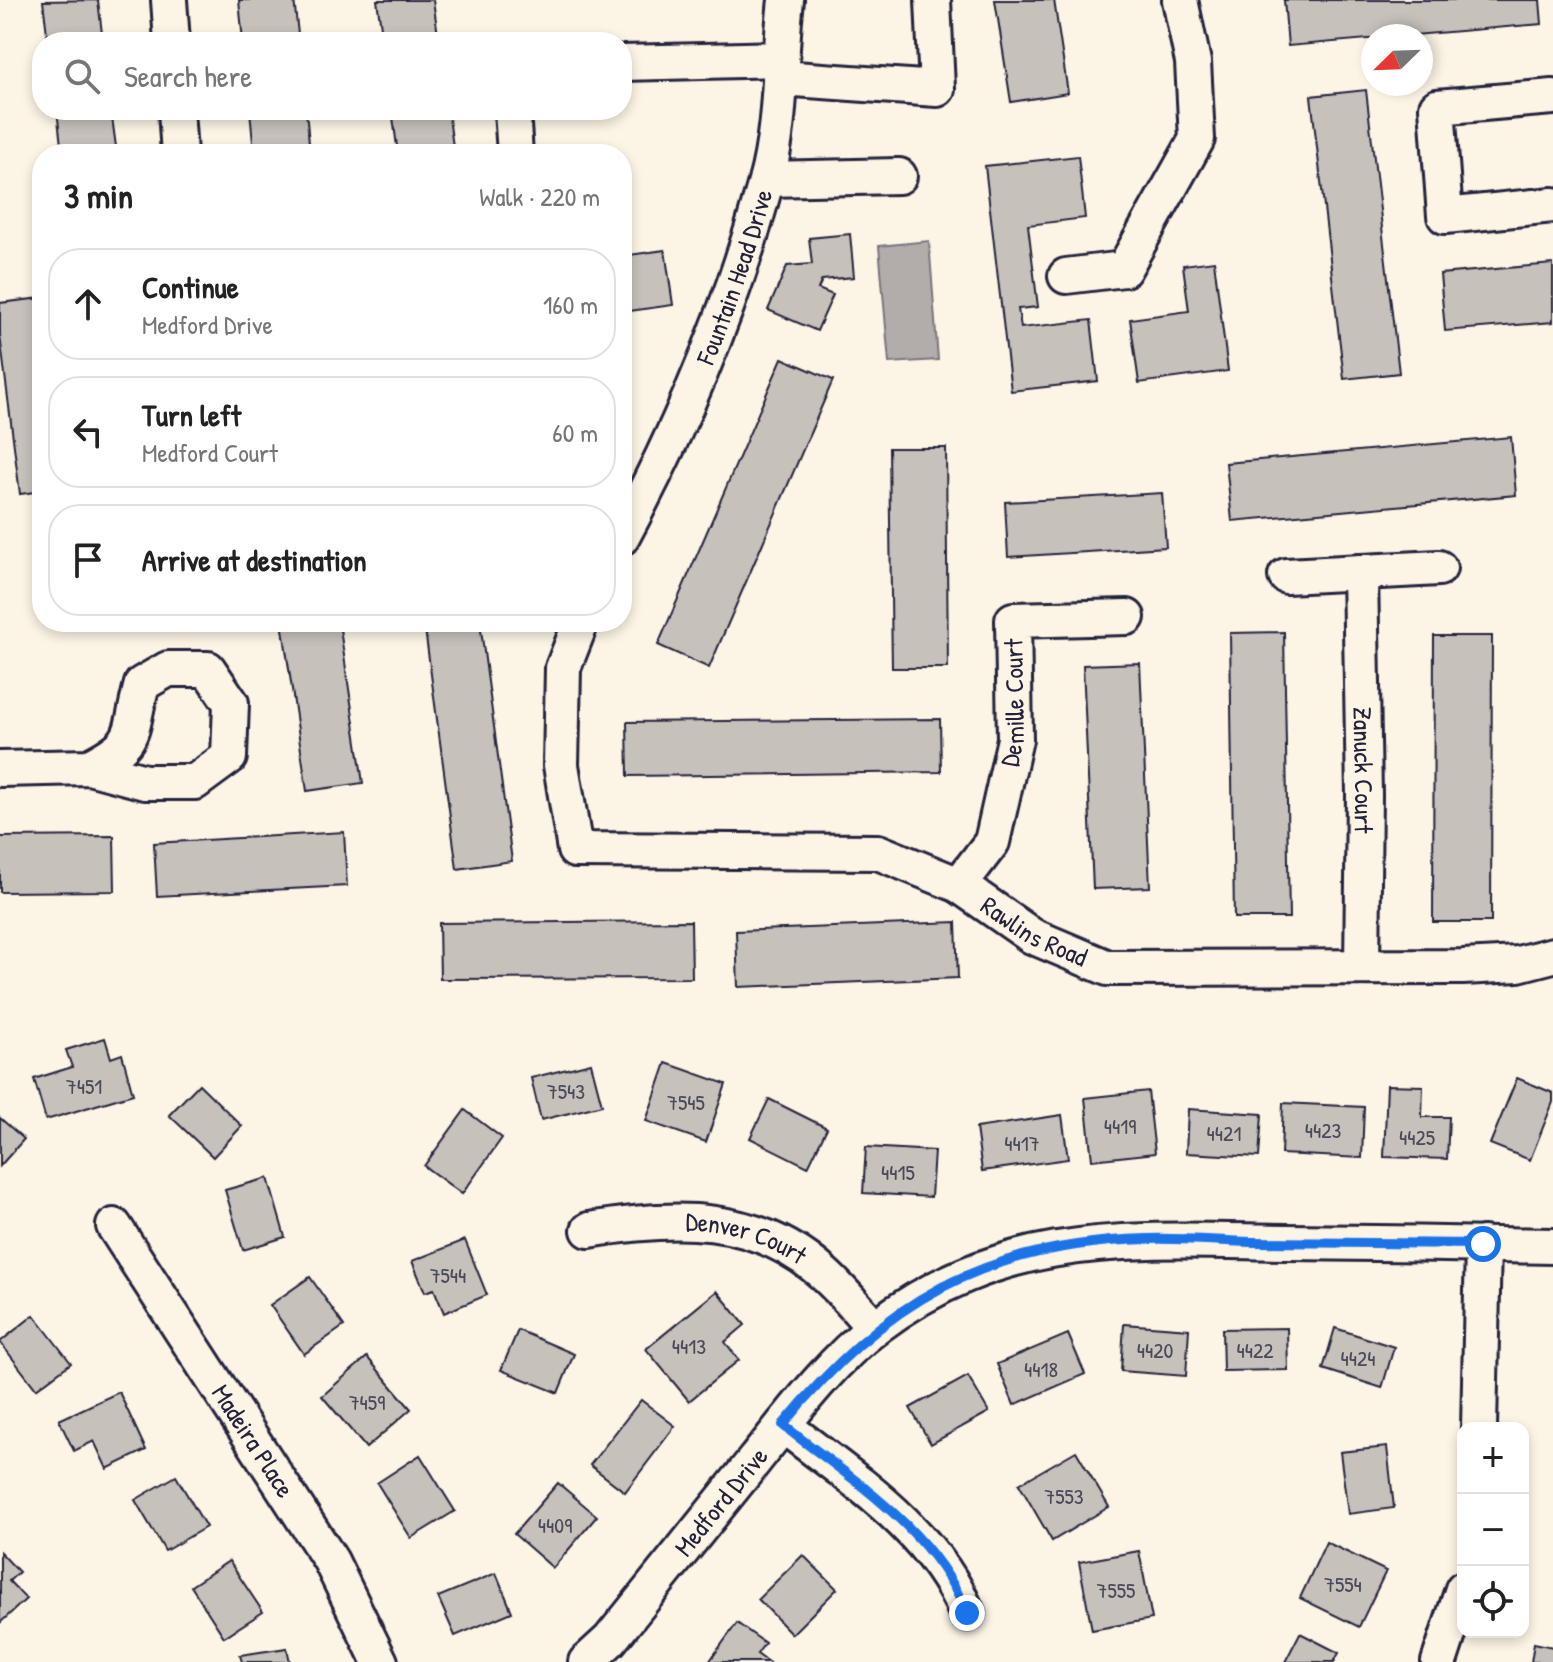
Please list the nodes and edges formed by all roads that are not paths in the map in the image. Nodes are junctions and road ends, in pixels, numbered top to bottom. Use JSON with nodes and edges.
{"nodes":[{"id":1,"x":169,"y":0,"type":"edge"},
{"id":2,"x":786,"y":0,"type":"edge"},
{"id":3,"x":933,"y":0,"type":"edge"},
{"id":4,"x":1180,"y":0,"type":"edge"},
{"id":5,"x":171,"y":32,"type":"edge"},
{"id":6,"x":632,"y":63,"type":"edge"},
{"id":7,"x":780,"y":68,"type":"junction"},
{"id":8,"x":1553,"y":97,"type":"edge"},
{"id":9,"x":177,"y":120,"type":"edge"},
{"id":10,"x":513,"y":120,"type":"edge"},
{"id":11,"x":178,"y":144,"type":"edge"},
{"id":12,"x":514,"y":144,"type":"edge"},
{"id":13,"x":899,"y":176,"type":"dead end"},
{"id":14,"x":767,"y":179,"type":"junction"},
{"id":15,"x":1553,"y":205,"type":"edge"},
{"id":16,"x":1066,"y":276,"type":"dead end"},
{"id":17,"x":632,"y":518,"type":"edge"},
{"id":18,"x":1439,"y":568,"type":"dead end"},
{"id":19,"x":1360,"y":572,"type":"junction"},
{"id":20,"x":1286,"y":576,"type":"dead end"},
{"id":21,"x":1127,"y":617,"type":"dead end"},
{"id":22,"x":577,"y":632,"type":"edge"},
{"id":23,"x":89,"y":767,"type":"dead end"},
{"id":24,"x":0,"y":769,"type":"edge"},
{"id":25,"x":959,"y":885,"type":"junction"},
{"id":26,"x":1553,"y":955,"type":"edge"},
{"id":27,"x":1362,"y":967,"type":"junction"},
{"id":28,"x":114,"y":1226,"type":"dead end"},
{"id":29,"x":589,"y":1230,"type":"dead end"},
{"id":30,"x":1483,"y":1244,"type":"junction"},
{"id":31,"x":1553,"y":1246,"type":"edge"},
{"id":32,"x":875,"y":1328,"type":"junction"},
{"id":33,"x":1479,"y":1422,"type":"edge"},
{"id":34,"x":783,"y":1425,"type":"junction"},
{"id":35,"x":1457,"y":1607,"type":"edge"},
{"id":36,"x":967,"y":1613,"type":"dead end"},
{"id":37,"x":380,"y":1662,"type":"edge"},
{"id":38,"x":586,"y":1662,"type":"edge"},
{"id":39,"x":1439,"y":1662,"type":"edge"}],
"edges":[{"from":1,"to":5,"type":"street"},
{"from":2,"to":7,"type":"street","name":"Fountain Head Drive"},
{"from":3,"to":7,"type":"street"},
{"from":4,"to":16,"type":"street"},
{"from":6,"to":7,"type":"street"},
{"from":7,"to":14,"type":"street","name":"Fountain Head Drive"},
{"from":8,"to":15,"type":"street"},
{"from":9,"to":11,"type":"street"},
{"from":10,"to":12,"type":"street"},
{"from":13,"to":14,"type":"street"},
{"from":14,"to":17,"type":"street","name":"Fountain Head Drive"},
{"from":18,"to":19,"type":"street"},
{"from":19,"to":20,"type":"street"},
{"from":19,"to":27,"type":"street","name":"Zanuck Court"},
{"from":21,"to":25,"type":"street","name":"Demille Court"},
{"from":22,"to":25,"type":"street","name":"Rawlins Road"},
{"from":23,"to":24,"type":"street"},
{"from":25,"to":27,"type":"street","name":"Rawlins Road"},
{"from":26,"to":27,"type":"street","name":"Rawlins Road"},
{"from":28,"to":37,"type":"street","name":"Madeira Place"},
{"from":29,"to":32,"type":"street","name":"Denver Court"},
{"from":30,"to":31,"type":"street","name":"Medford Drive"},
{"from":30,"to":32,"type":"street","name":"Medford Drive"},
{"from":30,"to":33,"type":"street"},
{"from":32,"to":34,"type":"street","name":"Medford Drive"},
{"from":34,"to":36,"type":"street"},
{"from":34,"to":38,"type":"street","name":"Medford Drive"},
{"from":35,"to":39,"type":"street"}]}
